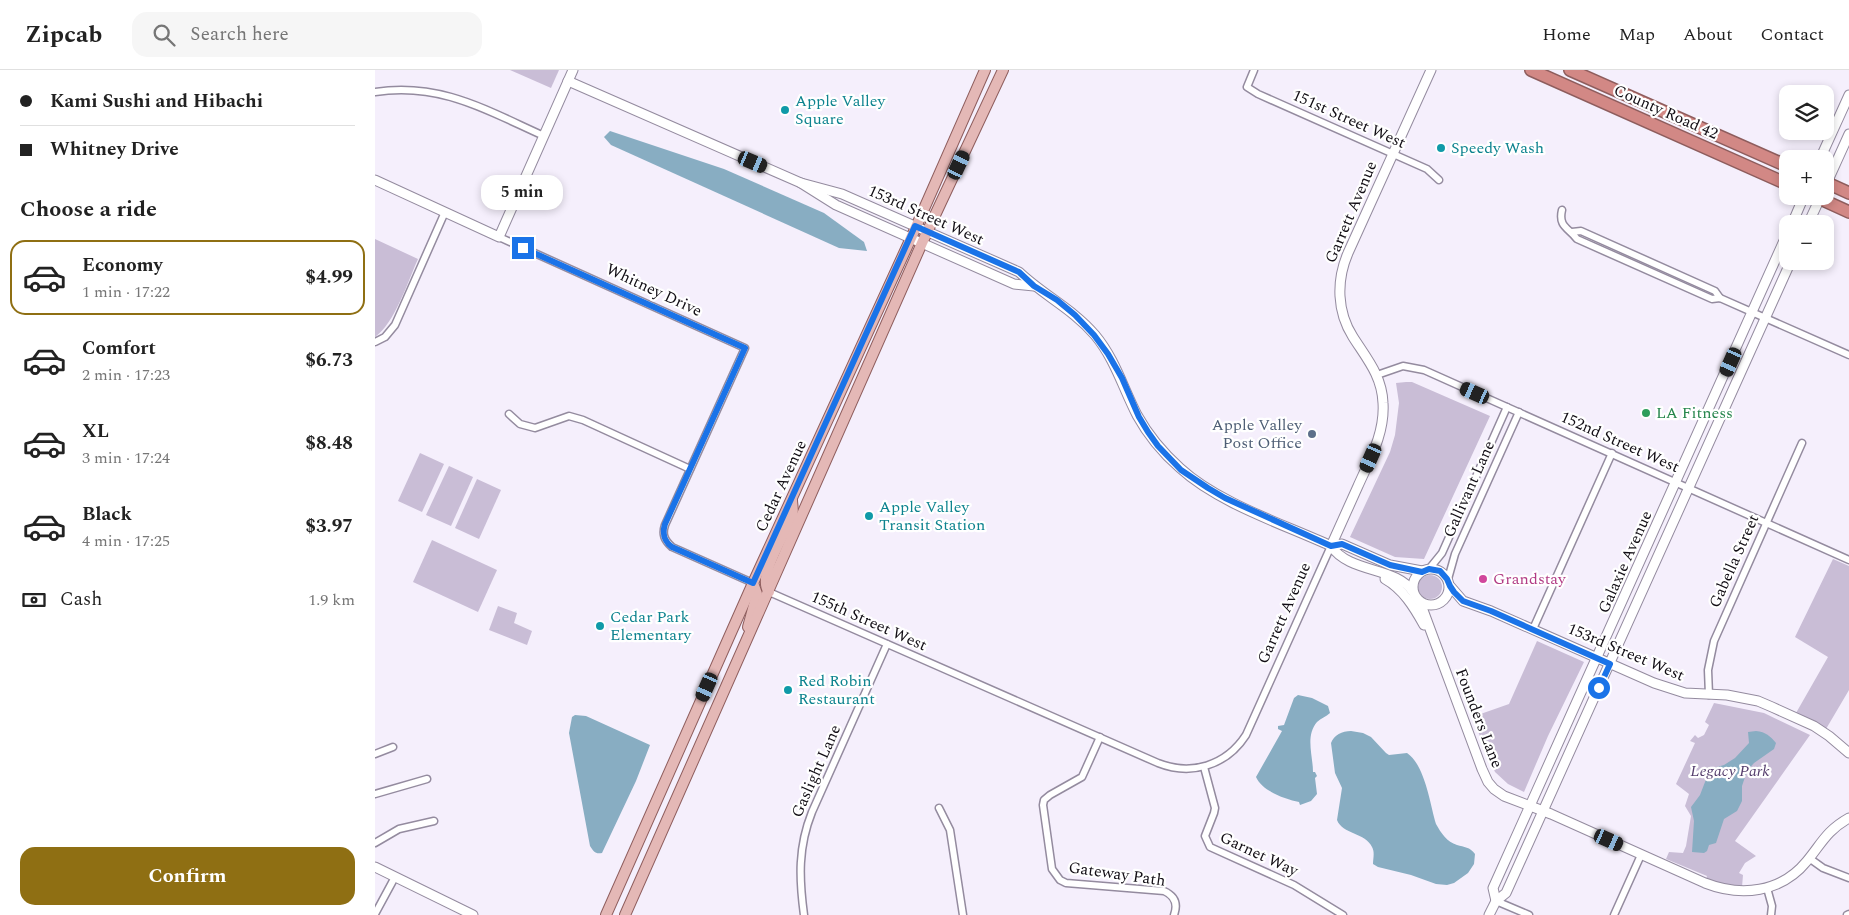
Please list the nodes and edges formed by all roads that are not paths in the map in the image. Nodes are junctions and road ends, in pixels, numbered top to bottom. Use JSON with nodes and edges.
{"nodes":[{"id":1,"x":573,"y":70,"type":"edge"},
{"id":2,"x":985,"y":70,"type":"edge"},
{"id":3,"x":1003,"y":70,"type":"edge"},
{"id":4,"x":1254,"y":70,"type":"edge"},
{"id":5,"x":1431,"y":70,"type":"edge"},
{"id":6,"x":1531,"y":70,"type":"edge"},
{"id":7,"x":1570,"y":70,"type":"edge"},
{"id":8,"x":568,"y":81,"type":"junction"},
{"id":9,"x":375,"y":92,"type":"edge"},
{"id":10,"x":1849,"y":95,"type":"edge"},
{"id":11,"x":1849,"y":134,"type":"edge"},
{"id":12,"x":544,"y":136,"type":"junction"},
{"id":13,"x":1824,"y":150,"type":"edge"},
{"id":14,"x":1392,"y":154,"type":"junction"},
{"id":15,"x":1779,"y":162,"type":"edge"},
{"id":16,"x":1834,"y":167,"type":"edge"},
{"id":17,"x":375,"y":180,"type":"edge"},
{"id":18,"x":1439,"y":180,"type":"dead end"},
{"id":19,"x":1779,"y":180,"type":"edge"},
{"id":20,"x":801,"y":183,"type":"junction"},
{"id":21,"x":1834,"y":187,"type":"edge"},
{"id":22,"x":1849,"y":193,"type":"edge"},
{"id":23,"x":1834,"y":205,"type":"edge"},
{"id":24,"x":1563,"y":210,"type":"dead end"},
{"id":25,"x":445,"y":212,"type":"junction"},
{"id":26,"x":1849,"y":212,"type":"edge"},
{"id":27,"x":915,"y":226,"type":"junction"},
{"id":28,"x":927,"y":232,"type":"junction"},
{"id":29,"x":499,"y":237,"type":"junction"},
{"id":30,"x":910,"y":238,"type":"junction"},
{"id":31,"x":922,"y":243,"type":"junction"},
{"id":32,"x":1779,"y":253,"type":"edge"},
{"id":33,"x":1787,"y":270,"type":"edge"},
{"id":34,"x":1034,"y":286,"type":"junction"},
{"id":35,"x":1753,"y":313,"type":"junction"},
{"id":36,"x":1764,"y":318,"type":"junction"},
{"id":37,"x":375,"y":342,"type":"edge"},
{"id":38,"x":1849,"y":355,"type":"edge"},
{"id":39,"x":1377,"y":375,"type":"junction"},
{"id":40,"x":1507,"y":407,"type":"junction"},
{"id":41,"x":1519,"y":412,"type":"junction"},
{"id":42,"x":509,"y":414,"type":"dead end"},
{"id":43,"x":1802,"y":443,"type":"dead end"},
{"id":44,"x":1612,"y":453,"type":"junction"},
{"id":45,"x":690,"y":469,"type":"junction"},
{"id":46,"x":1677,"y":482,"type":"junction"},
{"id":47,"x":1690,"y":488,"type":"junction"},
{"id":48,"x":792,"y":499,"type":"junction"},
{"id":49,"x":1766,"y":523,"type":"junction"},
{"id":50,"x":1331,"y":546,"type":"junction"},
{"id":51,"x":1849,"y":560,"type":"edge"},
{"id":52,"x":1425,"y":570,"type":"junction"},
{"id":53,"x":1372,"y":571,"type":"junction"},
{"id":54,"x":753,"y":583,"type":"junction"},
{"id":55,"x":1449,"y":583,"type":"junction"},
{"id":56,"x":769,"y":592,"type":"junction"},
{"id":57,"x":1417,"y":598,"type":"junction"},
{"id":58,"x":1533,"y":629,"type":"junction"},
{"id":59,"x":1434,"y":642,"type":"junction"},
{"id":60,"x":887,"y":644,"type":"junction"},
{"id":61,"x":1598,"y":658,"type":"junction"},
{"id":62,"x":738,"y":661,"type":"junction"},
{"id":63,"x":1610,"y":664,"type":"junction"},
{"id":64,"x":958,"y":675,"type":"joint"},
{"id":65,"x":1709,"y":695,"type":"junction"},
{"id":66,"x":1100,"y":737,"type":"junction"},
{"id":67,"x":393,"y":747,"type":"dead end"},
{"id":68,"x":1849,"y":753,"type":"edge"},
{"id":69,"x":375,"y":754,"type":"edge"},
{"id":70,"x":1204,"y":767,"type":"junction"},
{"id":71,"x":427,"y":780,"type":"dead end"},
{"id":72,"x":375,"y":794,"type":"edge"},
{"id":73,"x":1530,"y":806,"type":"junction"},
{"id":74,"x":939,"y":808,"type":"dead end"},
{"id":75,"x":1543,"y":811,"type":"junction"},
{"id":76,"x":1849,"y":818,"type":"edge"},
{"id":77,"x":434,"y":821,"type":"dead end"},
{"id":78,"x":375,"y":843,"type":"edge"},
{"id":79,"x":1641,"y":855,"type":"junction"},
{"id":80,"x":1809,"y":858,"type":"junction"},
{"id":81,"x":375,"y":867,"type":"edge"},
{"id":82,"x":395,"y":877,"type":"junction"},
{"id":83,"x":1849,"y":878,"type":"edge"},
{"id":84,"x":1767,"y":888,"type":"junction"},
{"id":85,"x":1496,"y":901,"type":"junction"},
{"id":86,"x":375,"y":914,"type":"edge"},
{"id":87,"x":473,"y":915,"type":"edge"},
{"id":88,"x":606,"y":915,"type":"edge"},
{"id":89,"x":625,"y":915,"type":"edge"},
{"id":90,"x":804,"y":915,"type":"edge"},
{"id":91,"x":963,"y":915,"type":"edge"},
{"id":92,"x":1174,"y":915,"type":"edge"},
{"id":93,"x":1343,"y":915,"type":"edge"},
{"id":94,"x":1489,"y":915,"type":"edge"},
{"id":95,"x":1529,"y":915,"type":"edge"},
{"id":96,"x":1614,"y":915,"type":"edge"},
{"id":97,"x":1771,"y":915,"type":"edge"}],
"edges":[{"from":1,"to":8,"type":"street"},
{"from":2,"to":27,"type":"main road","name":"Cedar Avenue"},
{"from":3,"to":28,"type":"main road","name":"Cedar Avenue"},
{"from":4,"to":14,"type":"street","name":"151st Street West"},
{"from":5,"to":14,"type":"street","name":"Garrett Avenue"},
{"from":6,"to":19,"type":"highway","name":"County Road 42"},
{"from":7,"to":15,"type":"highway","name":"County Road 42"},
{"from":8,"to":12,"type":"street"},
{"from":8,"to":20,"type":"street","name":"153rd Street West"},
{"from":9,"to":12,"type":"street"},
{"from":10,"to":13,"type":"street"},
{"from":11,"to":16,"type":"street"},
{"from":12,"to":29,"type":"street"},
{"from":14,"to":18,"type":"street","name":"151st Street West"},
{"from":14,"to":39,"type":"street","name":"Garrett Avenue"},
{"from":17,"to":25,"type":"street","name":"Whitney Drive"},
{"from":20,"to":27,"type":"street","name":"153rd Street West"},
{"from":20,"to":30,"type":"street","name":"153rd Street West"},
{"from":21,"to":22,"type":"highway"},
{"from":23,"to":26,"type":"highway"},
{"from":24,"to":35,"type":"street"},
{"from":25,"to":29,"type":"street","name":"Whitney Drive"},
{"from":25,"to":37,"type":"street"},
{"from":27,"to":28,"type":"street","name":"153rd Street West"},
{"from":27,"to":30,"type":"main road","name":"Cedar Avenue"},
{"from":28,"to":31,"type":"main road","name":"Cedar Avenue"},
{"from":28,"to":34,"type":"street","name":"153rd Street West"},
{"from":29,"to":45,"type":"street","name":"Whitney Drive"},
{"from":30,"to":31,"type":"street","name":"153rd Street West"},
{"from":30,"to":48,"type":"main road","name":"Cedar Avenue"},
{"from":31,"to":34,"type":"street","name":"153rd Street West"},
{"from":31,"to":56,"type":"main road","name":"Cedar Avenue"},
{"from":32,"to":35,"type":"street","name":"Galaxie Avenue"},
{"from":33,"to":36,"type":"street","name":"Galaxie Avenue"},
{"from":34,"to":50,"type":"street","name":"153rd Street West"},
{"from":35,"to":36,"type":"street"},
{"from":35,"to":46,"type":"street","name":"Galaxie Avenue"},
{"from":36,"to":38,"type":"street"},
{"from":36,"to":47,"type":"street","name":"Galaxie Avenue"},
{"from":39,"to":40,"type":"street","name":"152nd Street West"},
{"from":39,"to":50,"type":"street","name":"Garrett Avenue"},
{"from":40,"to":41,"type":"street","name":"152nd Street West"},
{"from":40,"to":52,"type":"street","name":"Gallivant Lane"},
{"from":41,"to":44,"type":"street","name":"152nd Street West"},
{"from":41,"to":55,"type":"street","name":"Gallivant Lane"},
{"from":42,"to":45,"type":"street"},
{"from":43,"to":49,"type":"street","name":"Gabella Street"},
{"from":44,"to":46,"type":"street","name":"152nd Street West"},
{"from":44,"to":58,"type":"street"},
{"from":45,"to":54,"type":"street","name":"Whitney Drive"},
{"from":46,"to":47,"type":"street","name":"152nd Street West"},
{"from":46,"to":61,"type":"street","name":"Galaxie Avenue"},
{"from":47,"to":49,"type":"street","name":"152nd Street West"},
{"from":47,"to":63,"type":"street","name":"Galaxie Avenue"},
{"from":48,"to":54,"type":"main road","name":"Cedar Avenue"},
{"from":48,"to":56,"type":"main road"},
{"from":49,"to":51,"type":"street","name":"152nd Street West"},
{"from":49,"to":65,"type":"street","name":"Gabella Street"},
{"from":50,"to":52,"type":"street","name":"153rd Street West"},
{"from":50,"to":53,"type":"street","name":"153rd Street West"},
{"from":50,"to":70,"type":"street","name":"Garrett Avenue"},
{"from":52,"to":55,"type":"street"},
{"from":52,"to":57,"type":"street"},
{"from":53,"to":57,"type":"street","name":"153rd Street West"},
{"from":53,"to":59,"type":"street","name":"Founders Lane"},
{"from":54,"to":62,"type":"main road"},
{"from":54,"to":88,"type":"main road","name":"Cedar Avenue"},
{"from":55,"to":57,"type":"street"},
{"from":55,"to":58,"type":"street","name":"153rd Street West"},
{"from":56,"to":60,"type":"street","name":"155th Street West"},
{"from":56,"to":62,"type":"main road","name":"Cedar Avenue"},
{"from":57,"to":59,"type":"street","name":"Founders Lane"},
{"from":58,"to":61,"type":"street","name":"153rd Street West"},
{"from":59,"to":73,"type":"street","name":"Founders Lane"},
{"from":60,"to":64,"type":"street","name":"155th Street West"},
{"from":60,"to":90,"type":"street","name":"Gaslight Lane"},
{"from":61,"to":63,"type":"street","name":"153rd Street West"},
{"from":61,"to":73,"type":"street","name":"Galaxie Avenue"},
{"from":62,"to":89,"type":"main road","name":"Cedar Avenue"},
{"from":63,"to":65,"type":"street","name":"153rd Street West"},
{"from":63,"to":75,"type":"street","name":"Galaxie Avenue"},
{"from":64,"to":66,"type":"street","name":"Garrett Avenue"},
{"from":65,"to":68,"type":"street","name":"153rd Street West"},
{"from":66,"to":70,"type":"street","name":"Garrett Avenue"},
{"from":66,"to":92,"type":"street","name":"Gateway Path"},
{"from":67,"to":69,"type":"street"},
{"from":70,"to":93,"type":"street","name":"Garnet Way"},
{"from":71,"to":72,"type":"street"},
{"from":73,"to":75,"type":"street","name":"Founders Lane"},
{"from":73,"to":85,"type":"street","name":"Galaxie Avenue"},
{"from":74,"to":91,"type":"street"},
{"from":75,"to":79,"type":"street","name":"Founders Lane"},
{"from":75,"to":85,"type":"street","name":"Galaxie Avenue"},
{"from":76,"to":80,"type":"street","name":"Founders Lane"},
{"from":77,"to":78,"type":"street"},
{"from":79,"to":84,"type":"street","name":"Founders Lane"},
{"from":79,"to":96,"type":"street"},
{"from":80,"to":83,"type":"street"},
{"from":80,"to":84,"type":"street","name":"Founders Lane"},
{"from":81,"to":82,"type":"street"},
{"from":82,"to":86,"type":"street"},
{"from":82,"to":87,"type":"street"},
{"from":84,"to":97,"type":"street"},
{"from":85,"to":94,"type":"street","name":"Galaxie Avenue"},
{"from":85,"to":95,"type":"street"}]}
